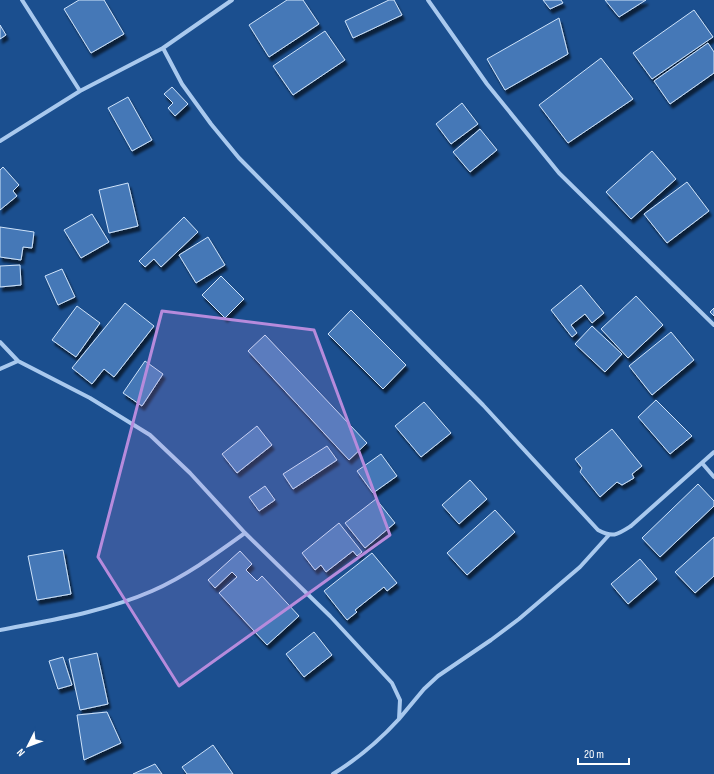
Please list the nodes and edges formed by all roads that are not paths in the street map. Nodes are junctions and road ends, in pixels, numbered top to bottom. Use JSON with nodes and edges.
{"nodes":[{"id":1,"x":22,"y":0,"type":"edge"},
{"id":2,"x":232,"y":0,"type":"edge"},
{"id":3,"x":428,"y":0,"type":"edge"},
{"id":4,"x":163,"y":48,"type":"junction"},
{"id":5,"x":80,"y":91,"type":"junction"},
{"id":6,"x":0,"y":141,"type":"edge"},
{"id":7,"x":714,"y":325,"type":"edge"},
{"id":8,"x":0,"y":342,"type":"edge"},
{"id":9,"x":18,"y":361,"type":"junction"},
{"id":10,"x":0,"y":369,"type":"edge"},
{"id":11,"x":714,"y":452,"type":"edge"},
{"id":12,"x":702,"y":463,"type":"junction"},
{"id":13,"x":714,"y":477,"type":"edge"},
{"id":14,"x":245,"y":533,"type":"junction"},
{"id":15,"x":608,"y":536,"type":"junction"},
{"id":16,"x":0,"y":630,"type":"edge"},
{"id":17,"x":399,"y":719,"type":"junction"},
{"id":18,"x":334,"y":774,"type":"edge"}],
"edges":[{"from":1,"to":5,"type":"street"},
{"from":2,"to":4,"type":"street"},
{"from":3,"to":7,"type":"street"},
{"from":4,"to":5,"type":"street"},
{"from":4,"to":15,"type":"street"},
{"from":5,"to":6,"type":"street"},
{"from":8,"to":9,"type":"street"},
{"from":9,"to":10,"type":"street"},
{"from":9,"to":14,"type":"street"},
{"from":11,"to":12,"type":"street"},
{"from":12,"to":13,"type":"street"},
{"from":12,"to":15,"type":"street"},
{"from":14,"to":16,"type":"street"},
{"from":14,"to":17,"type":"street"},
{"from":15,"to":17,"type":"street"},
{"from":17,"to":18,"type":"street"}]}
